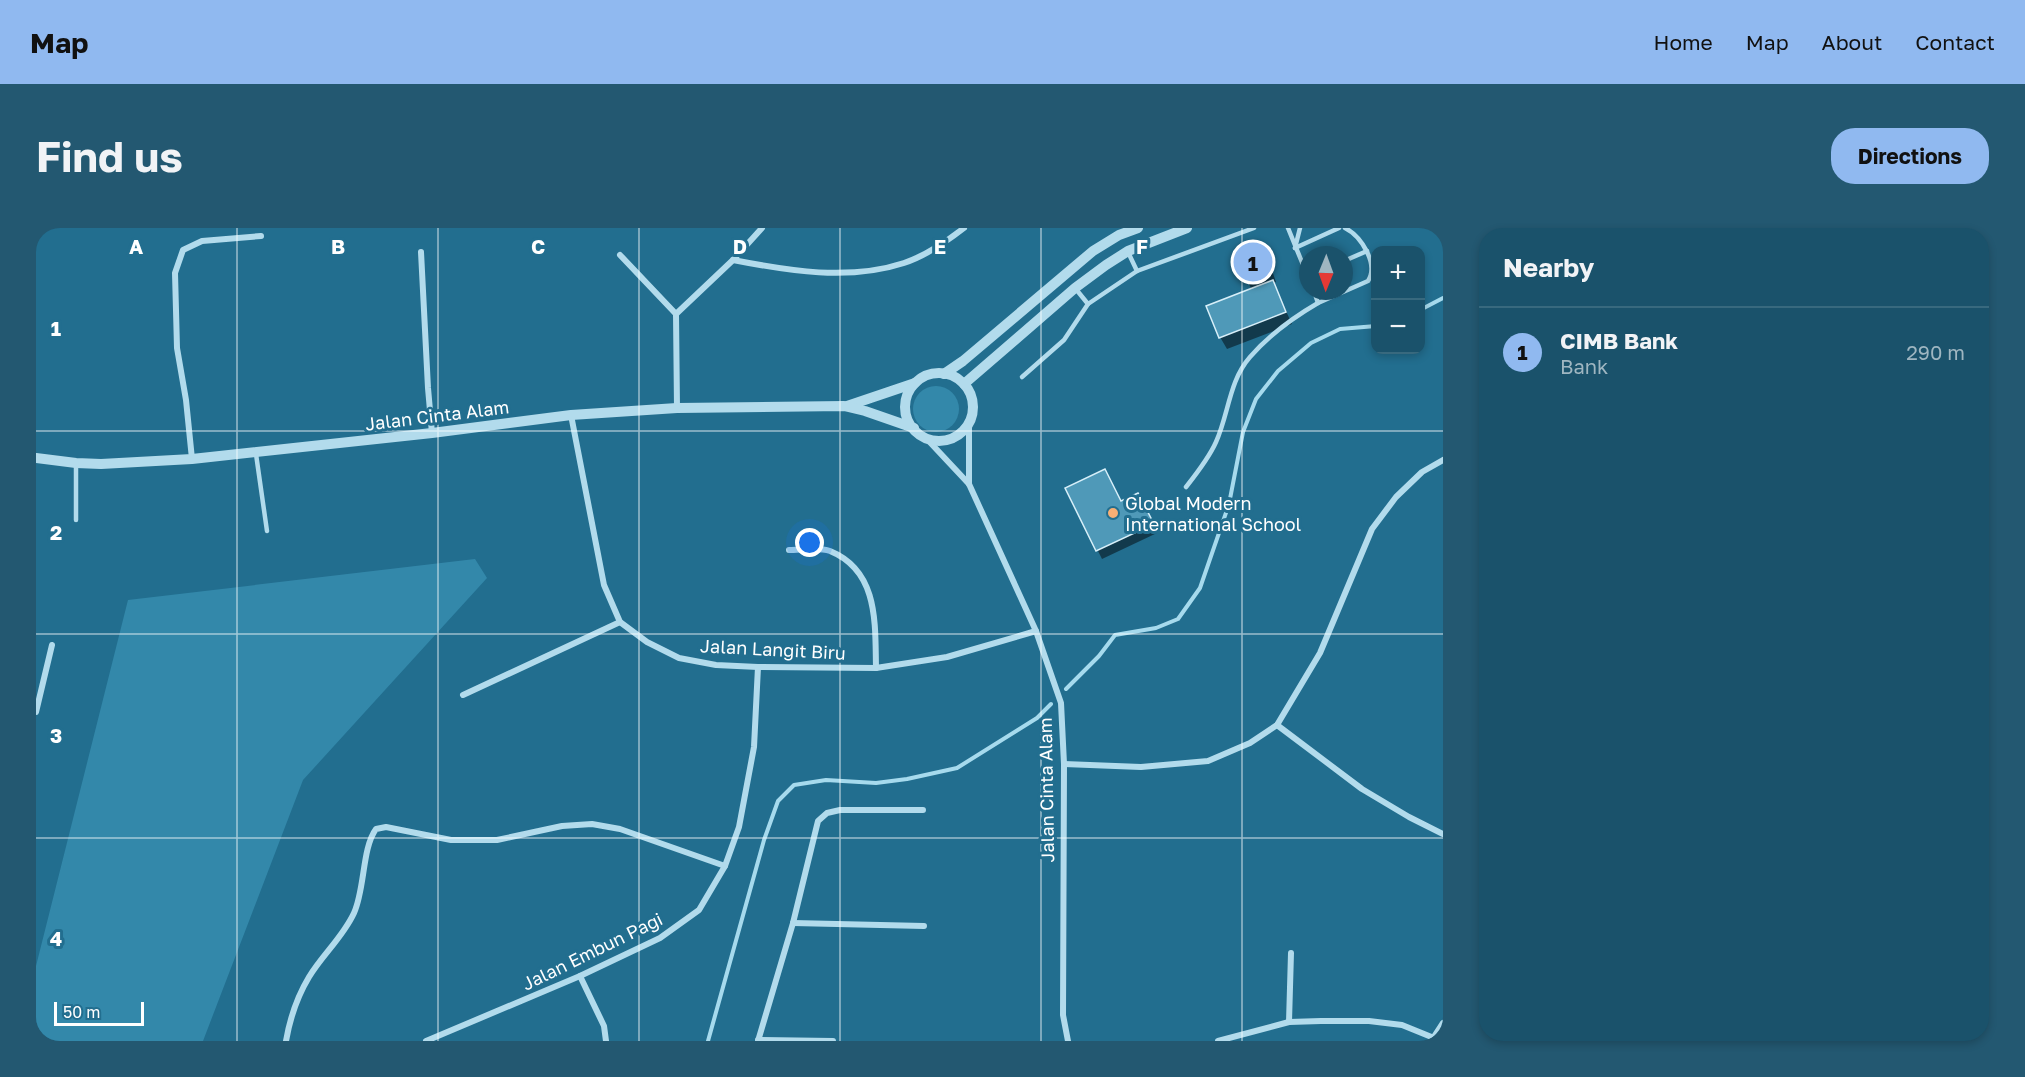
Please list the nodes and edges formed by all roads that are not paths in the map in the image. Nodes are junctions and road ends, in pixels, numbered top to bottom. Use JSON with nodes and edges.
{"nodes":[{"id":1,"x":762,"y":228,"type":"edge"},
{"id":2,"x":964,"y":228,"type":"edge"},
{"id":3,"x":1138,"y":228,"type":"edge"},
{"id":4,"x":1187,"y":228,"type":"edge"},
{"id":5,"x":1254,"y":228,"type":"edge"},
{"id":6,"x":1288,"y":228,"type":"edge"},
{"id":7,"x":1300,"y":228,"type":"edge"},
{"id":8,"x":1339,"y":228,"type":"edge"},
{"id":9,"x":1345,"y":228,"type":"edge"},
{"id":10,"x":261,"y":236,"type":"dead end"},
{"id":11,"x":1295,"y":248,"type":"junction"},
{"id":12,"x":1128,"y":251,"type":"junction"},
{"id":13,"x":1367,"y":251,"type":"junction"},
{"id":14,"x":421,"y":252,"type":"dead end"},
{"id":15,"x":620,"y":255,"type":"dead end"},
{"id":16,"x":1299,"y":257,"type":"edge"},
{"id":17,"x":1353,"y":257,"type":"edge"},
{"id":18,"x":733,"y":261,"type":"junction"},
{"id":19,"x":1137,"y":271,"type":"junction"},
{"id":20,"x":1074,"y":288,"type":"junction"},
{"id":21,"x":1317,"y":300,"type":"edge"},
{"id":22,"x":1318,"y":303,"type":"junction"},
{"id":23,"x":1088,"y":304,"type":"junction"},
{"id":24,"x":676,"y":314,"type":"junction"},
{"id":25,"x":944,"y":374,"type":"junction"},
{"id":26,"x":1022,"y":377,"type":"dead end"},
{"id":27,"x":916,"y":382,"type":"junction"},
{"id":28,"x":964,"y":384,"type":"junction"},
{"id":29,"x":844,"y":406,"type":"junction"},
{"id":30,"x":677,"y":408,"type":"junction"},
{"id":31,"x":572,"y":415,"type":"junction"},
{"id":32,"x":969,"y":423,"type":"junction"},
{"id":33,"x":914,"y":428,"type":"junction"},
{"id":34,"x":432,"y":433,"type":"junction"},
{"id":35,"x":925,"y":437,"type":"junction"},
{"id":36,"x":255,"y":452,"type":"junction"},
{"id":37,"x":36,"y":458,"type":"edge"},
{"id":38,"x":192,"y":459,"type":"junction"},
{"id":39,"x":1443,"y":460,"type":"edge"},
{"id":40,"x":76,"y":464,"type":"junction"},
{"id":41,"x":969,"y":484,"type":"junction"},
{"id":42,"x":1186,"y":487,"type":"dead end"},
{"id":43,"x":76,"y":520,"type":"dead end"},
{"id":44,"x":267,"y":531,"type":"dead end"},
{"id":45,"x":789,"y":550,"type":"dead end"},
{"id":46,"x":620,"y":622,"type":"junction"},
{"id":47,"x":1036,"y":631,"type":"junction"},
{"id":48,"x":52,"y":645,"type":"dead end"},
{"id":49,"x":758,"y":667,"type":"junction"},
{"id":50,"x":876,"y":668,"type":"junction"},
{"id":51,"x":464,"y":694,"type":"dead end"},
{"id":52,"x":36,"y":712,"type":"edge"},
{"id":53,"x":1277,"y":725,"type":"junction"},
{"id":54,"x":1064,"y":764,"type":"junction"},
{"id":55,"x":923,"y":810,"type":"dead end"},
{"id":56,"x":1443,"y":834,"type":"edge"},
{"id":57,"x":725,"y":866,"type":"junction"},
{"id":58,"x":793,"y":923,"type":"junction"},
{"id":59,"x":924,"y":926,"type":"dead end"},
{"id":60,"x":1291,"y":953,"type":"dead end"},
{"id":61,"x":580,"y":976,"type":"junction"},
{"id":62,"x":1289,"y":1022,"type":"junction"},
{"id":63,"x":1443,"y":1023,"type":"edge"},
{"id":64,"x":1433,"y":1039,"type":"edge"},
{"id":65,"x":758,"y":1040,"type":"edge"},
{"id":66,"x":286,"y":1041,"type":"edge"},
{"id":67,"x":426,"y":1041,"type":"edge"},
{"id":68,"x":606,"y":1041,"type":"edge"},
{"id":69,"x":833,"y":1041,"type":"edge"},
{"id":70,"x":1068,"y":1041,"type":"edge"},
{"id":71,"x":1218,"y":1041,"type":"edge"}],
"edges":[{"from":1,"to":18,"type":"street"},
{"from":2,"to":18,"type":"street"},
{"from":3,"to":25,"type":"street"},
{"from":4,"to":12,"type":"street"},
{"from":5,"to":19,"type":"lane"},
{"from":6,"to":11,"type":"lane"},
{"from":7,"to":11,"type":"lane"},
{"from":8,"to":11,"type":"lane"},
{"from":9,"to":13,"type":"lane"},
{"from":10,"to":38,"type":"street"},
{"from":11,"to":16,"type":"lane"},
{"from":12,"to":19,"type":"lane"},
{"from":12,"to":20,"type":"street"},
{"from":13,"to":17,"type":"lane"},
{"from":13,"to":22,"type":"lane"},
{"from":14,"to":34,"type":"street"},
{"from":15,"to":24,"type":"street"},
{"from":18,"to":24,"type":"street"},
{"from":19,"to":23,"type":"lane"},
{"from":20,"to":23,"type":"lane"},
{"from":20,"to":28,"type":"street"},
{"from":21,"to":22,"type":"lane"},
{"from":22,"to":42,"type":"lane"},
{"from":23,"to":26,"type":"lane"},
{"from":24,"to":30,"type":"street"},
{"from":25,"to":27,"type":"street"},
{"from":25,"to":28,"type":"street"},
{"from":27,"to":29,"type":"street","name":"Jalan Cinta Alam"},
{"from":27,"to":33,"type":"street"},
{"from":28,"to":32,"type":"street"},
{"from":29,"to":30,"type":"street","name":"Jalan Cinta Alam"},
{"from":29,"to":33,"type":"street","name":"Jalan Cinta Alam"},
{"from":30,"to":31,"type":"street","name":"Jalan Cinta Alam"},
{"from":31,"to":34,"type":"street","name":"Jalan Cinta Alam"},
{"from":31,"to":46,"type":"street"},
{"from":32,"to":35,"type":"street"},
{"from":32,"to":41,"type":"street","name":"Jalan Cinta Alam"},
{"from":33,"to":35,"type":"street"},
{"from":34,"to":36,"type":"street","name":"Jalan Cinta Alam"},
{"from":35,"to":41,"type":"street","name":"Jalan Cinta Alam"},
{"from":36,"to":38,"type":"street","name":"Jalan Cinta Alam"},
{"from":36,"to":44,"type":"lane"},
{"from":37,"to":40,"type":"street","name":"Jalan Cinta Alam"},
{"from":38,"to":40,"type":"street","name":"Jalan Cinta Alam"},
{"from":39,"to":53,"type":"street"},
{"from":40,"to":43,"type":"lane"},
{"from":41,"to":47,"type":"street","name":"Jalan Cinta Alam"},
{"from":45,"to":50,"type":"street"},
{"from":46,"to":49,"type":"street","name":"Jalan Langit Biru"},
{"from":46,"to":51,"type":"street"},
{"from":47,"to":50,"type":"street","name":"Jalan Langit Biru"},
{"from":47,"to":54,"type":"street","name":"Jalan Cinta Alam"},
{"from":48,"to":52,"type":"street"},
{"from":49,"to":50,"type":"street","name":"Jalan Langit Biru"},
{"from":49,"to":57,"type":"street","name":"Jalan Embun Pagi"},
{"from":53,"to":54,"type":"street"},
{"from":53,"to":56,"type":"street"},
{"from":54,"to":70,"type":"street","name":"Jalan Cinta Alam"},
{"from":55,"to":58,"type":"street"},
{"from":57,"to":61,"type":"street","name":"Jalan Embun Pagi"},
{"from":57,"to":66,"type":"street"},
{"from":58,"to":59,"type":"street"},
{"from":58,"to":65,"type":"street"},
{"from":60,"to":62,"type":"street"},
{"from":61,"to":67,"type":"street","name":"Jalan Embun Pagi"},
{"from":61,"to":68,"type":"street"},
{"from":62,"to":64,"type":"street"},
{"from":62,"to":71,"type":"street"},
{"from":63,"to":64,"type":"street"},
{"from":65,"to":69,"type":"street"}]}
